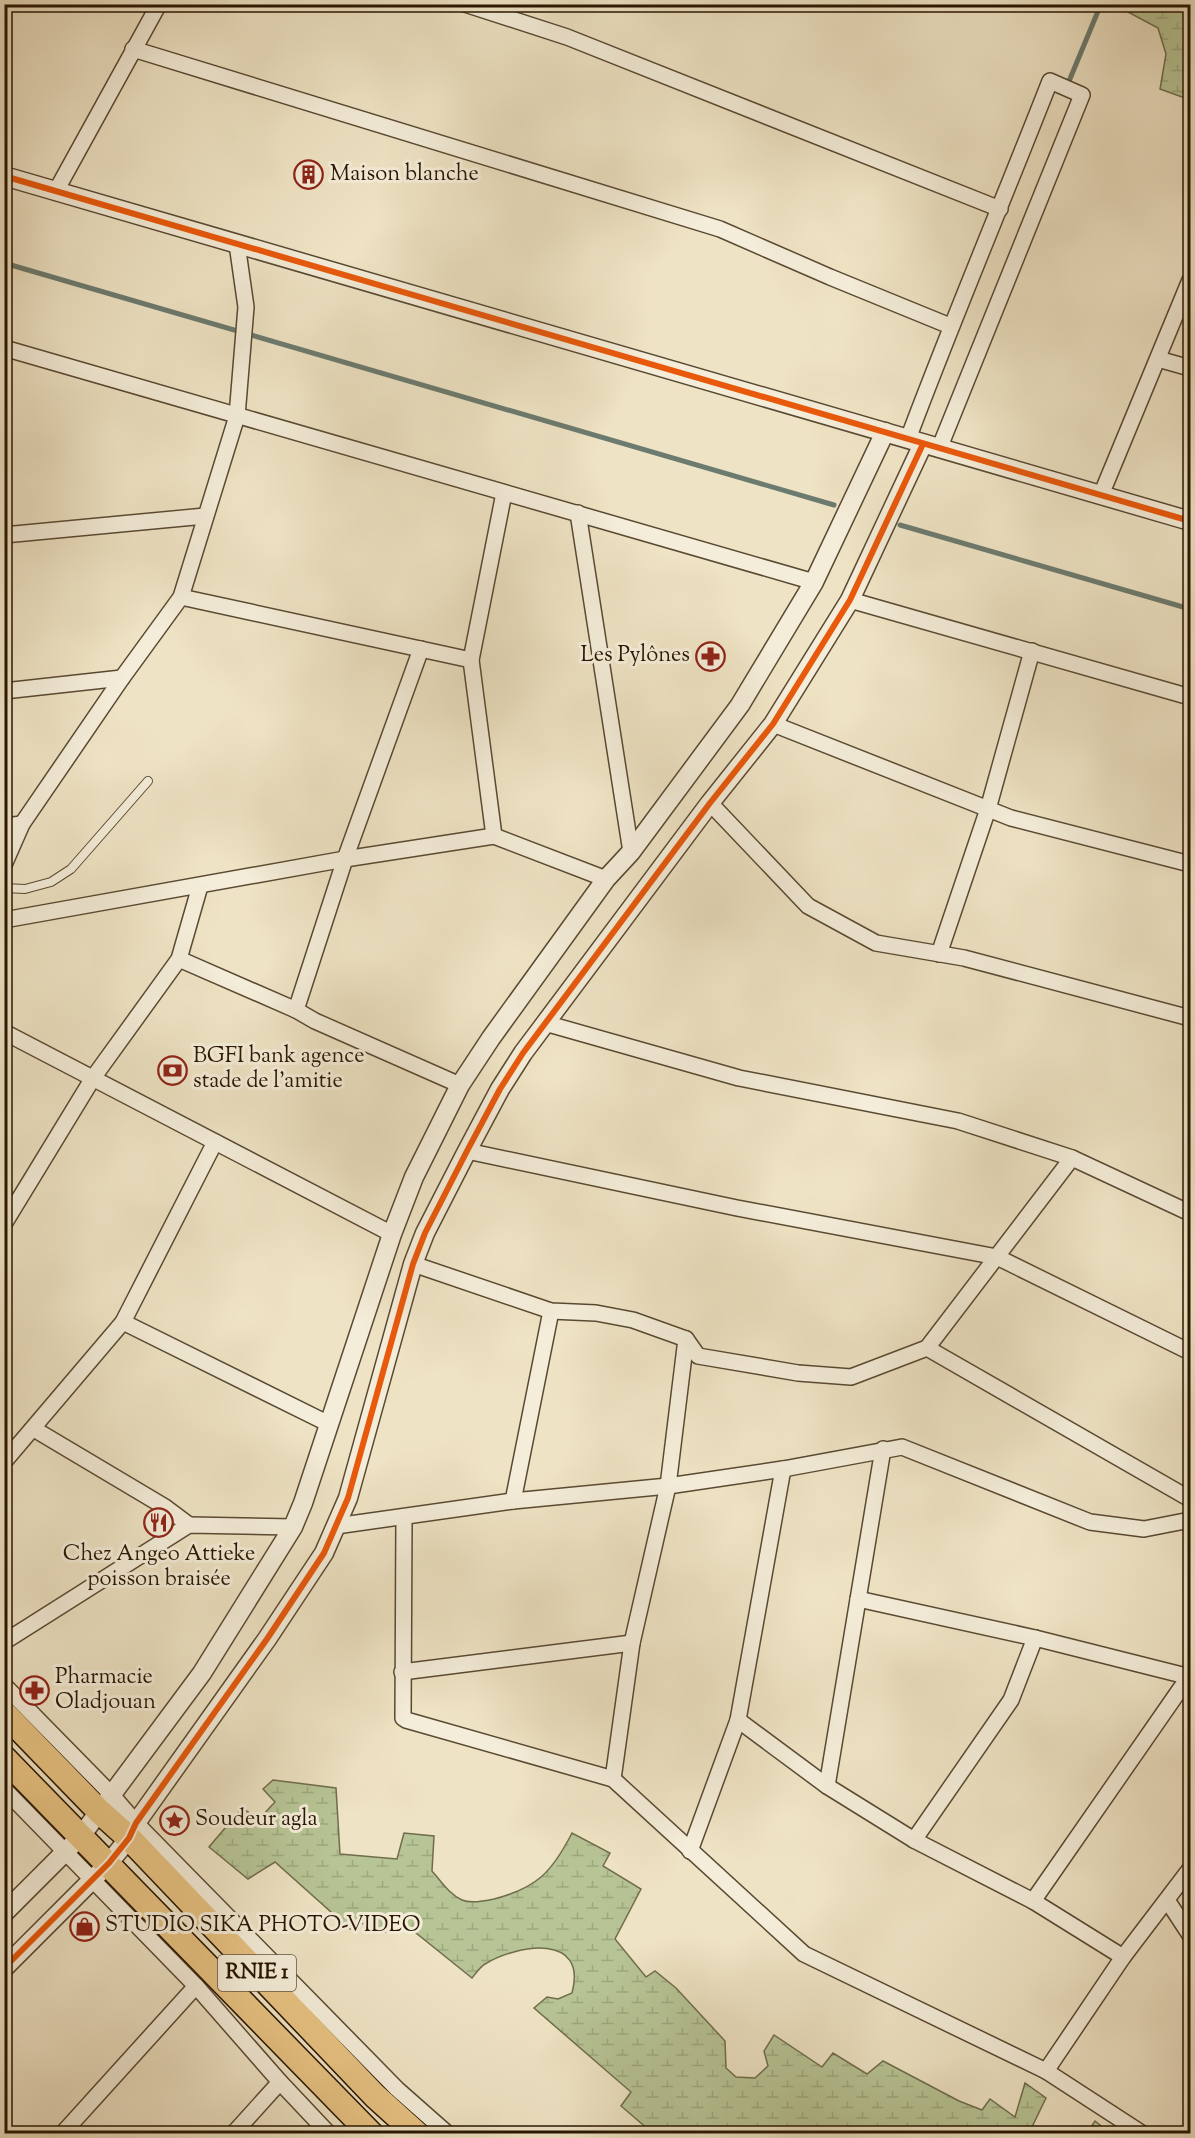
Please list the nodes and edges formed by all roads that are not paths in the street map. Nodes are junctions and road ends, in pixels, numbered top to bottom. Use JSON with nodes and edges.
{"nodes":[{"id":1,"x":159,"y":4,"type":"edge"},
{"id":2,"x":465,"y":4,"type":"edge"},
{"id":3,"x":133,"y":49,"type":"junction"},
{"id":4,"x":4,"y":177,"type":"edge"},
{"id":5,"x":56,"y":191,"type":"junction"},
{"id":6,"x":1000,"y":209,"type":"junction"},
{"id":7,"x":237,"y":244,"type":"junction"},
{"id":8,"x":1191,"y":280,"type":"edge"},
{"id":9,"x":950,"y":326,"type":"junction"},
{"id":10,"x":4,"y":348,"type":"edge"},
{"id":11,"x":1158,"y":359,"type":"junction"},
{"id":12,"x":1191,"y":368,"type":"edge"},
{"id":13,"x":237,"y":416,"type":"junction"},
{"id":14,"x":885,"y":432,"type":"junction"},
{"id":15,"x":923,"y":444,"type":"junction"},
{"id":16,"x":504,"y":493,"type":"junction"},
{"id":17,"x":1101,"y":495,"type":"junction"},
{"id":18,"x":578,"y":513,"type":"junction"},
{"id":19,"x":205,"y":516,"type":"junction"},
{"id":20,"x":1191,"y":521,"type":"edge"},
{"id":21,"x":4,"y":536,"type":"edge"},
{"id":22,"x":814,"y":582,"type":"junction"},
{"id":23,"x":181,"y":597,"type":"junction"},
{"id":24,"x":850,"y":600,"type":"junction"},
{"id":25,"x":422,"y":649,"type":"junction"},
{"id":26,"x":1032,"y":651,"type":"junction"},
{"id":27,"x":471,"y":660,"type":"junction"},
{"id":28,"x":122,"y":678,"type":"junction"},
{"id":29,"x":4,"y":691,"type":"edge"},
{"id":30,"x":1191,"y":697,"type":"edge"},
{"id":31,"x":774,"y":723,"type":"junction"},
{"id":32,"x":148,"y":781,"type":"dead end"},
{"id":33,"x":710,"y":803,"type":"junction"},
{"id":34,"x":988,"y":809,"type":"junction"},
{"id":35,"x":22,"y":824,"type":"junction"},
{"id":36,"x":4,"y":826,"type":"edge"},
{"id":37,"x":494,"y":836,"type":"junction"},
{"id":38,"x":631,"y":852,"type":"junction"},
{"id":39,"x":345,"y":859,"type":"junction"},
{"id":40,"x":1191,"y":864,"type":"edge"},
{"id":41,"x":4,"y":865,"type":"edge"},
{"id":42,"x":606,"y":879,"type":"junction"},
{"id":43,"x":200,"y":886,"type":"junction"},
{"id":44,"x":4,"y":888,"type":"edge"},
{"id":45,"x":4,"y":920,"type":"edge"},
{"id":46,"x":939,"y":954,"type":"junction"},
{"id":47,"x":178,"y":959,"type":"junction"},
{"id":48,"x":296,"y":1010,"type":"junction"},
{"id":49,"x":1191,"y":1018,"type":"edge"},
{"id":50,"x":545,"y":1023,"type":"junction"},
{"id":51,"x":4,"y":1032,"type":"edge"},
{"id":52,"x":93,"y":1078,"type":"junction"},
{"id":53,"x":460,"y":1085,"type":"junction"},
{"id":54,"x":215,"y":1142,"type":"junction"},
{"id":55,"x":467,"y":1151,"type":"junction"},
{"id":56,"x":1072,"y":1158,"type":"junction"},
{"id":57,"x":1191,"y":1213,"type":"edge"},
{"id":58,"x":4,"y":1224,"type":"edge"},
{"id":59,"x":392,"y":1234,"type":"junction"},
{"id":60,"x":997,"y":1257,"type":"junction"},
{"id":61,"x":413,"y":1264,"type":"junction"},
{"id":62,"x":552,"y":1311,"type":"junction"},
{"id":63,"x":123,"y":1322,"type":"junction"},
{"id":64,"x":686,"y":1339,"type":"junction"},
{"id":65,"x":927,"y":1348,"type":"junction"},
{"id":66,"x":1191,"y":1352,"type":"edge"},
{"id":67,"x":329,"y":1424,"type":"junction"},
{"id":68,"x":34,"y":1429,"type":"junction"},
{"id":69,"x":882,"y":1449,"type":"junction"},
{"id":70,"x":4,"y":1462,"type":"edge"},
{"id":71,"x":783,"y":1469,"type":"junction"},
{"id":72,"x":668,"y":1486,"type":"junction"},
{"id":73,"x":1191,"y":1499,"type":"edge"},
{"id":74,"x":513,"y":1501,"type":"junction"},
{"id":75,"x":404,"y":1518,"type":"junction"},
{"id":76,"x":1191,"y":1520,"type":"edge"},
{"id":77,"x":189,"y":1525,"type":"junction"},
{"id":78,"x":336,"y":1526,"type":"junction"},
{"id":79,"x":292,"y":1527,"type":"junction"},
{"id":80,"x":858,"y":1599,"type":"junction"},
{"id":81,"x":1035,"y":1638,"type":"junction"},
{"id":82,"x":4,"y":1642,"type":"edge"},
{"id":83,"x":632,"y":1643,"type":"junction"},
{"id":84,"x":402,"y":1672,"type":"junction"},
{"id":85,"x":1190,"y":1676,"type":"edge"},
{"id":86,"x":4,"y":1685,"type":"edge"},
{"id":87,"x":4,"y":1713,"type":"edge"},
{"id":88,"x":738,"y":1720,"type":"junction"},
{"id":89,"x":4,"y":1758,"type":"edge"},
{"id":90,"x":613,"y":1779,"type":"junction"},
{"id":91,"x":827,"y":1786,"type":"junction"},
{"id":92,"x":4,"y":1789,"type":"edge"},
{"id":93,"x":105,"y":1803,"type":"junction"},
{"id":94,"x":132,"y":1831,"type":"junction"},
{"id":95,"x":914,"y":1840,"type":"junction"},
{"id":96,"x":73,"y":1844,"type":"junction"},
{"id":97,"x":690,"y":1851,"type":"junction"},
{"id":98,"x":1191,"y":1869,"type":"edge"},
{"id":99,"x":101,"y":1871,"type":"junction"},
{"id":100,"x":1167,"y":1900,"type":"junction"},
{"id":101,"x":1033,"y":1901,"type":"junction"},
{"id":102,"x":4,"y":1913,"type":"edge"},
{"id":103,"x":1191,"y":1935,"type":"edge"},
{"id":104,"x":1123,"y":1957,"type":"junction"},
{"id":105,"x":4,"y":1968,"type":"edge"},
{"id":106,"x":196,"y":1986,"type":"junction"},
{"id":107,"x":1046,"y":2071,"type":"junction"},
{"id":108,"x":280,"y":2082,"type":"junction"},
{"id":109,"x":62,"y":2133,"type":"edge"},
{"id":110,"x":234,"y":2133,"type":"edge"},
{"id":111,"x":329,"y":2133,"type":"edge"},
{"id":112,"x":371,"y":2133,"type":"edge"},
{"id":113,"x":417,"y":2133,"type":"edge"},
{"id":114,"x":448,"y":2133,"type":"edge"},
{"id":115,"x":1143,"y":2133,"type":"edge"}],
"edges":[{"from":1,"to":3,"type":"street"},
{"from":2,"to":6,"type":"street"},
{"from":3,"to":5,"type":"street"},
{"from":3,"to":9,"type":"street"},
{"from":4,"to":5,"type":"street"},
{"from":5,"to":7,"type":"street"},
{"from":6,"to":9,"type":"street"},
{"from":6,"to":15,"type":"street"},
{"from":7,"to":13,"type":"street"},
{"from":7,"to":14,"type":"street"},
{"from":8,"to":11,"type":"street"},
{"from":9,"to":15,"type":"street"},
{"from":10,"to":13,"type":"street"},
{"from":11,"to":12,"type":"street"},
{"from":11,"to":17,"type":"street"},
{"from":13,"to":16,"type":"street"},
{"from":13,"to":19,"type":"street"},
{"from":14,"to":15,"type":"street"},
{"from":14,"to":22,"type":"street"},
{"from":15,"to":17,"type":"street"},
{"from":15,"to":24,"type":"street"},
{"from":16,"to":18,"type":"street"},
{"from":16,"to":27,"type":"street"},
{"from":17,"to":20,"type":"street"},
{"from":18,"to":22,"type":"street"},
{"from":18,"to":38,"type":"street"},
{"from":19,"to":21,"type":"street"},
{"from":19,"to":23,"type":"street"},
{"from":22,"to":38,"type":"street"},
{"from":23,"to":25,"type":"street"},
{"from":23,"to":28,"type":"street"},
{"from":24,"to":26,"type":"street"},
{"from":24,"to":31,"type":"street"},
{"from":25,"to":27,"type":"street"},
{"from":25,"to":39,"type":"street"},
{"from":26,"to":30,"type":"street"},
{"from":26,"to":34,"type":"street"},
{"from":27,"to":37,"type":"street"},
{"from":28,"to":29,"type":"street"},
{"from":28,"to":35,"type":"street"},
{"from":31,"to":33,"type":"street"},
{"from":31,"to":34,"type":"street"},
{"from":32,"to":44,"type":"lane"},
{"from":33,"to":46,"type":"street"},
{"from":33,"to":50,"type":"street"},
{"from":34,"to":40,"type":"street"},
{"from":34,"to":46,"type":"street"},
{"from":35,"to":36,"type":"street"},
{"from":35,"to":41,"type":"street"},
{"from":37,"to":39,"type":"street"},
{"from":37,"to":42,"type":"street"},
{"from":38,"to":42,"type":"street"},
{"from":39,"to":43,"type":"street"},
{"from":39,"to":48,"type":"street"},
{"from":42,"to":53,"type":"street"},
{"from":43,"to":45,"type":"street"},
{"from":43,"to":47,"type":"street"},
{"from":46,"to":49,"type":"street"},
{"from":47,"to":48,"type":"street"},
{"from":47,"to":52,"type":"street"},
{"from":48,"to":53,"type":"street"},
{"from":50,"to":55,"type":"street"},
{"from":50,"to":56,"type":"street"},
{"from":51,"to":52,"type":"street"},
{"from":52,"to":54,"type":"street"},
{"from":52,"to":58,"type":"street"},
{"from":53,"to":59,"type":"street"},
{"from":54,"to":59,"type":"street"},
{"from":54,"to":63,"type":"street"},
{"from":55,"to":60,"type":"street"},
{"from":55,"to":61,"type":"street"},
{"from":56,"to":57,"type":"street"},
{"from":56,"to":60,"type":"street"},
{"from":59,"to":67,"type":"street"},
{"from":60,"to":65,"type":"street"},
{"from":60,"to":66,"type":"street"},
{"from":61,"to":62,"type":"street"},
{"from":61,"to":78,"type":"street"},
{"from":62,"to":64,"type":"street"},
{"from":62,"to":74,"type":"street"},
{"from":63,"to":67,"type":"street"},
{"from":63,"to":68,"type":"street"},
{"from":64,"to":65,"type":"street"},
{"from":64,"to":72,"type":"street"},
{"from":65,"to":73,"type":"street"},
{"from":67,"to":79,"type":"street"},
{"from":68,"to":70,"type":"street"},
{"from":68,"to":77,"type":"street"},
{"from":69,"to":71,"type":"street"},
{"from":69,"to":76,"type":"street"},
{"from":69,"to":80,"type":"street"},
{"from":71,"to":72,"type":"street"},
{"from":71,"to":88,"type":"street"},
{"from":72,"to":74,"type":"street"},
{"from":72,"to":83,"type":"street"},
{"from":74,"to":75,"type":"street"},
{"from":75,"to":78,"type":"street"},
{"from":75,"to":84,"type":"street"},
{"from":77,"to":79,"type":"street"},
{"from":77,"to":82,"type":"street"},
{"from":78,"to":94,"type":"street"},
{"from":79,"to":93,"type":"street"},
{"from":80,"to":81,"type":"street"},
{"from":80,"to":91,"type":"street"},
{"from":81,"to":85,"type":"street"},
{"from":81,"to":95,"type":"street"},
{"from":83,"to":84,"type":"street"},
{"from":83,"to":90,"type":"street"},
{"from":84,"to":90,"type":"street"},
{"from":85,"to":101,"type":"street"},
{"from":86,"to":93,"type":"street"},
{"from":87,"to":93,"type":"highway","number":"RNIE 1"},
{"from":88,"to":91,"type":"street"},
{"from":88,"to":97,"type":"street"},
{"from":89,"to":96,"type":"highway","number":"RNIE 1"},
{"from":90,"to":97,"type":"street"},
{"from":91,"to":95,"type":"street"},
{"from":92,"to":96,"type":"street"},
{"from":93,"to":94,"type":"highway","number":"RNIE 1"},
{"from":93,"to":96,"type":"street"},
{"from":94,"to":99,"type":"street"},
{"from":94,"to":113,"type":"highway","number":"RNIE 1"},
{"from":94,"to":114,"type":"street"},
{"from":95,"to":101,"type":"street"},
{"from":96,"to":99,"type":"highway","number":"RNIE 1"},
{"from":96,"to":102,"type":"street"},
{"from":97,"to":107,"type":"street"},
{"from":98,"to":100,"type":"street"},
{"from":99,"to":105,"type":"street"},
{"from":99,"to":106,"type":"street"},
{"from":99,"to":112,"type":"highway","number":"RNIE 1"},
{"from":100,"to":103,"type":"street"},
{"from":100,"to":104,"type":"street"},
{"from":101,"to":104,"type":"street"},
{"from":104,"to":107,"type":"street"},
{"from":106,"to":108,"type":"street"},
{"from":106,"to":109,"type":"street"},
{"from":107,"to":115,"type":"street"},
{"from":108,"to":110,"type":"street"},
{"from":108,"to":111,"type":"street"}]}
